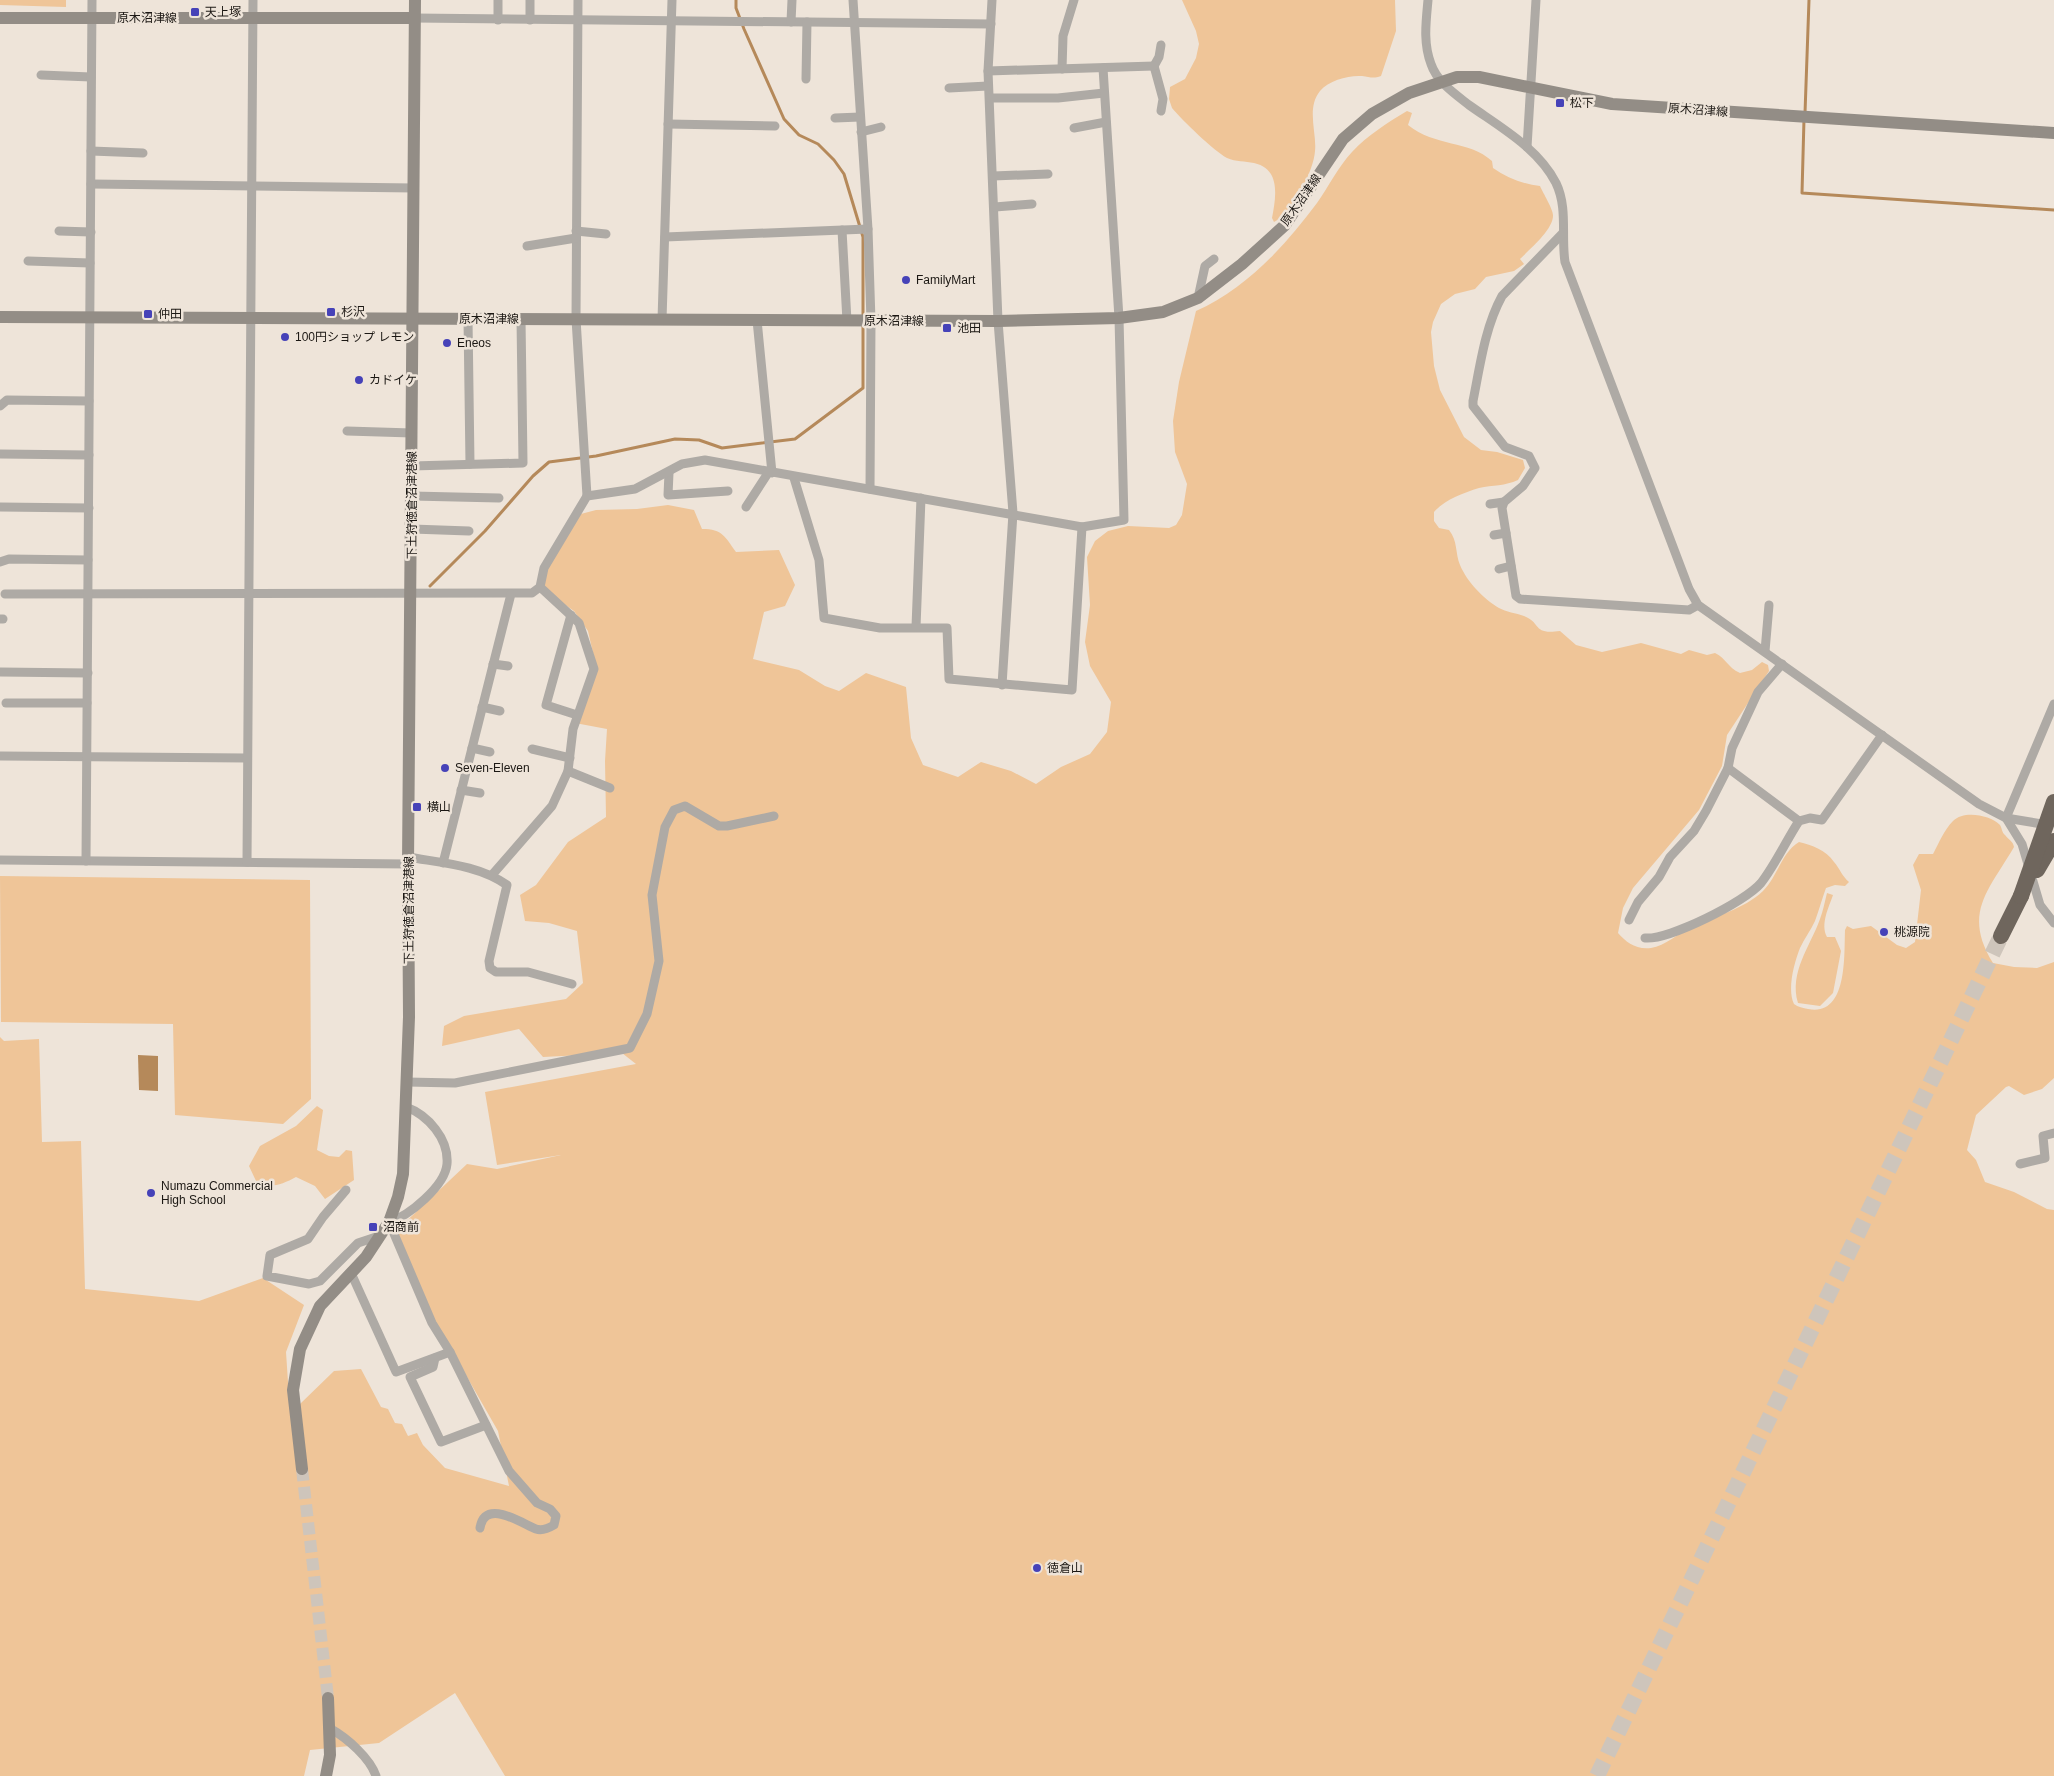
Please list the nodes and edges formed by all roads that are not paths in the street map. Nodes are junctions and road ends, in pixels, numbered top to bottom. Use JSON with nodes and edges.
{"nodes":[{"id":1,"x":92,"y":0,"type":"edge"},
{"id":2,"x":253,"y":0,"type":"edge"},
{"id":3,"x":414,"y":0,"type":"edge"},
{"id":4,"x":498,"y":0,"type":"edge"},
{"id":5,"x":530,"y":0,"type":"edge"},
{"id":6,"x":578,"y":0,"type":"edge"},
{"id":7,"x":672,"y":0,"type":"edge"},
{"id":8,"x":792,"y":0,"type":"edge"},
{"id":9,"x":853,"y":0,"type":"edge"},
{"id":10,"x":992,"y":0,"type":"edge"},
{"id":11,"x":1074,"y":0,"type":"edge"},
{"id":12,"x":1428,"y":0,"type":"edge"},
{"id":13,"x":1536,"y":0,"type":"edge"},
{"id":14,"x":0,"y":18,"type":"edge"},
{"id":15,"x":92,"y":18,"type":"junction"},
{"id":16,"x":414,"y":18,"type":"junction"},
{"id":17,"x":253,"y":19,"type":"junction"},
{"id":18,"x":498,"y":20,"type":"junction"},
{"id":19,"x":530,"y":20,"type":"junction"},
{"id":20,"x":578,"y":21,"type":"junction"},
{"id":21,"x":671,"y":22,"type":"junction"},
{"id":22,"x":791,"y":22,"type":"junction"},
{"id":23,"x":808,"y":22,"type":"junction"},
{"id":24,"x":853,"y":22,"type":"junction"},
{"id":25,"x":991,"y":24,"type":"junction"},
{"id":26,"x":1161,"y":45,"type":"dead end"},
{"id":27,"x":1154,"y":66,"type":"junction"},
{"id":28,"x":1103,"y":68,"type":"junction"},
{"id":29,"x":1062,"y":69,"type":"junction"},
{"id":30,"x":988,"y":71,"type":"junction"},
{"id":31,"x":41,"y":76,"type":"dead end"},
{"id":32,"x":91,"y":77,"type":"junction"},
{"id":33,"x":806,"y":79,"type":"dead end"},
{"id":34,"x":1442,"y":81,"type":"junction"},
{"id":35,"x":988,"y":86,"type":"junction"},
{"id":36,"x":949,"y":88,"type":"dead end"},
{"id":37,"x":1531,"y":88,"type":"junction"},
{"id":38,"x":1104,"y":92,"type":"junction"},
{"id":39,"x":990,"y":98,"type":"junction"},
{"id":40,"x":1161,"y":111,"type":"dead end"},
{"id":41,"x":860,"y":117,"type":"junction"},
{"id":42,"x":835,"y":118,"type":"dead end"},
{"id":43,"x":1106,"y":122,"type":"junction"},
{"id":44,"x":668,"y":124,"type":"junction"},
{"id":45,"x":775,"y":126,"type":"dead end"},
{"id":46,"x":881,"y":127,"type":"dead end"},
{"id":47,"x":1074,"y":128,"type":"dead end"},
{"id":48,"x":861,"y":132,"type":"junction"},
{"id":49,"x":2054,"y":133,"type":"edge"},
{"id":50,"x":1527,"y":147,"type":"junction"},
{"id":51,"x":91,"y":151,"type":"junction"},
{"id":52,"x":142,"y":153,"type":"dead end"},
{"id":53,"x":1048,"y":174,"type":"dead end"},
{"id":54,"x":993,"y":176,"type":"junction"},
{"id":55,"x":91,"y":184,"type":"junction"},
{"id":56,"x":251,"y":185,"type":"junction"},
{"id":57,"x":414,"y":188,"type":"junction"},
{"id":58,"x":1032,"y":204,"type":"dead end"},
{"id":59,"x":995,"y":207,"type":"junction"},
{"id":60,"x":868,"y":229,"type":"junction"},
{"id":61,"x":842,"y":230,"type":"junction"},
{"id":62,"x":59,"y":231,"type":"dead end"},
{"id":63,"x":90,"y":232,"type":"junction"},
{"id":64,"x":1563,"y":233,"type":"junction"},
{"id":65,"x":576,"y":234,"type":"junction"},
{"id":66,"x":606,"y":234,"type":"dead end"},
{"id":67,"x":665,"y":238,"type":"junction"},
{"id":68,"x":526,"y":246,"type":"dead end"},
{"id":69,"x":1214,"y":259,"type":"dead end"},
{"id":70,"x":28,"y":261,"type":"dead end"},
{"id":71,"x":90,"y":262,"type":"junction"},
{"id":72,"x":1198,"y":298,"type":"junction"},
{"id":73,"x":0,"y":317,"type":"edge"},
{"id":74,"x":90,"y":318,"type":"junction"},
{"id":75,"x":250,"y":318,"type":"junction"},
{"id":76,"x":576,"y":318,"type":"junction"},
{"id":77,"x":1118,"y":318,"type":"junction"},
{"id":78,"x":413,"y":319,"type":"junction"},
{"id":79,"x":468,"y":319,"type":"junction"},
{"id":80,"x":521,"y":319,"type":"junction"},
{"id":81,"x":662,"y":320,"type":"junction"},
{"id":82,"x":757,"y":320,"type":"junction"},
{"id":83,"x":861,"y":321,"type":"junction"},
{"id":84,"x":998,"y":321,"type":"junction"},
{"id":85,"x":90,"y":401,"type":"junction"},
{"id":86,"x":0,"y":406,"type":"edge"},
{"id":87,"x":347,"y":431,"type":"dead end"},
{"id":88,"x":412,"y":433,"type":"junction"},
{"id":89,"x":0,"y":454,"type":"edge"},
{"id":90,"x":89,"y":455,"type":"junction"},
{"id":91,"x":470,"y":464,"type":"junction"},
{"id":92,"x":412,"y":466,"type":"junction"},
{"id":93,"x":770,"y":473,"type":"junction"},
{"id":94,"x":668,"y":474,"type":"junction"},
{"id":95,"x":794,"y":478,"type":"junction"},
{"id":96,"x":870,"y":490,"type":"junction"},
{"id":97,"x":728,"y":491,"type":"dead end"},
{"id":98,"x":412,"y":496,"type":"junction"},
{"id":99,"x":587,"y":496,"type":"junction"},
{"id":100,"x":499,"y":498,"type":"dead end"},
{"id":101,"x":921,"y":498,"type":"junction"},
{"id":102,"x":1504,"y":502,"type":"junction"},
{"id":103,"x":1490,"y":504,"type":"dead end"},
{"id":104,"x":0,"y":507,"type":"edge"},
{"id":105,"x":746,"y":507,"type":"dead end"},
{"id":106,"x":89,"y":508,"type":"junction"},
{"id":107,"x":1013,"y":513,"type":"junction"},
{"id":108,"x":1082,"y":526,"type":"junction"},
{"id":109,"x":412,"y":529,"type":"junction"},
{"id":110,"x":469,"y":531,"type":"dead end"},
{"id":111,"x":1506,"y":533,"type":"junction"},
{"id":112,"x":1494,"y":535,"type":"dead end"},
{"id":113,"x":88,"y":560,"type":"junction"},
{"id":114,"x":0,"y":562,"type":"edge"},
{"id":115,"x":1511,"y":566,"type":"junction"},
{"id":116,"x":1499,"y":569,"type":"dead end"},
{"id":117,"x":540,"y":587,"type":"junction"},
{"id":118,"x":88,"y":593,"type":"junction"},
{"id":119,"x":248,"y":593,"type":"junction"},
{"id":120,"x":411,"y":593,"type":"junction"},
{"id":121,"x":4,"y":594,"type":"dead end"},
{"id":122,"x":511,"y":594,"type":"junction"},
{"id":123,"x":1698,"y":605,"type":"junction"},
{"id":124,"x":1769,"y":605,"type":"dead end"},
{"id":125,"x":571,"y":614,"type":"junction"},
{"id":126,"x":916,"y":627,"type":"junction"},
{"id":127,"x":1765,"y":651,"type":"junction"},
{"id":128,"x":493,"y":664,"type":"junction"},
{"id":129,"x":1782,"y":664,"type":"junction"},
{"id":130,"x":508,"y":666,"type":"dead end"},
{"id":131,"x":0,"y":672,"type":"edge"},
{"id":132,"x":88,"y":673,"type":"junction"},
{"id":133,"x":1002,"y":685,"type":"junction"},
{"id":134,"x":6,"y":703,"type":"dead end"},
{"id":135,"x":87,"y":703,"type":"junction"},
{"id":136,"x":2054,"y":704,"type":"edge"},
{"id":137,"x":482,"y":707,"type":"junction"},
{"id":138,"x":500,"y":710,"type":"dead end"},
{"id":139,"x":577,"y":715,"type":"junction"},
{"id":140,"x":1882,"y":735,"type":"junction"},
{"id":141,"x":472,"y":748,"type":"junction"},
{"id":142,"x":532,"y":749,"type":"dead end"},
{"id":143,"x":490,"y":752,"type":"dead end"},
{"id":144,"x":1,"y":756,"type":"edge"},
{"id":145,"x":87,"y":756,"type":"junction"},
{"id":146,"x":246,"y":758,"type":"junction"},
{"id":147,"x":570,"y":758,"type":"junction"},
{"id":148,"x":1728,"y":768,"type":"junction"},
{"id":149,"x":568,"y":771,"type":"junction"},
{"id":150,"x":610,"y":788,"type":"dead end"},
{"id":151,"x":461,"y":790,"type":"junction"},
{"id":152,"x":480,"y":793,"type":"dead end"},
{"id":153,"x":2054,"y":802,"type":"edge"},
{"id":154,"x":774,"y":816,"type":"dead end"},
{"id":155,"x":2006,"y":818,"type":"junction"},
{"id":156,"x":1799,"y":821,"type":"junction"},
{"id":157,"x":2054,"y":826,"type":"edge"},
{"id":158,"x":2054,"y":841,"type":"edge"},
{"id":159,"x":0,"y":860,"type":"edge"},
{"id":160,"x":408,"y":860,"type":"junction"},
{"id":161,"x":86,"y":861,"type":"junction"},
{"id":162,"x":247,"y":862,"type":"junction"},
{"id":163,"x":443,"y":863,"type":"junction"},
{"id":164,"x":492,"y":875,"type":"junction"},
{"id":165,"x":2021,"y":896,"type":"junction"},
{"id":166,"x":1629,"y":920,"type":"dead end"},
{"id":167,"x":2054,"y":924,"type":"edge"},
{"id":168,"x":2002,"y":936,"type":"tunnel mouth"},
{"id":169,"x":1645,"y":938,"type":"dead end"},
{"id":170,"x":572,"y":984,"type":"dead end"},
{"id":171,"x":408,"y":1082,"type":"junction"},
{"id":172,"x":406,"y":1107,"type":"junction"},
{"id":173,"x":2054,"y":1133,"type":"edge"},
{"id":174,"x":2020,"y":1164,"type":"dead end"},
{"id":175,"x":346,"y":1190,"type":"dead end"},
{"id":176,"x":388,"y":1222,"type":"junction"},
{"id":177,"x":379,"y":1236,"type":"junction"},
{"id":178,"x":351,"y":1273,"type":"junction"},
{"id":179,"x":450,"y":1352,"type":"junction"},
{"id":180,"x":435,"y":1358,"type":"junction"},
{"id":181,"x":486,"y":1425,"type":"junction"},
{"id":182,"x":302,"y":1469,"type":"tunnel mouth"},
{"id":183,"x":480,"y":1528,"type":"dead end"},
{"id":184,"x":328,"y":1698,"type":"tunnel mouth"},
{"id":185,"x":331,"y":1729,"type":"junction"},
{"id":186,"x":326,"y":1776,"type":"edge"},
{"id":187,"x":376,"y":1776,"type":"edge"}],
"edges":[{"from":1,"to":15,"type":"street"},
{"from":2,"to":17,"type":"street"},
{"from":3,"to":16,"type":"main road"},
{"from":4,"to":18,"type":"street"},
{"from":5,"to":19,"type":"street"},
{"from":6,"to":20,"type":"street"},
{"from":7,"to":21,"type":"street"},
{"from":8,"to":22,"type":"street"},
{"from":9,"to":24,"type":"street"},
{"from":10,"to":25,"type":"street"},
{"from":11,"to":29,"type":"street"},
{"from":12,"to":34,"type":"street"},
{"from":13,"to":37,"type":"street"},
{"from":14,"to":15,"type":"main road","name":"原木沼津線"},
{"from":15,"to":17,"type":"main road","name":"原木沼津線"},
{"from":15,"to":32,"type":"street"},
{"from":16,"to":17,"type":"main road","name":"原木沼津線"},
{"from":16,"to":18,"type":"street"},
{"from":16,"to":57,"type":"main road"},
{"from":17,"to":56,"type":"street"},
{"from":18,"to":19,"type":"street"},
{"from":19,"to":20,"type":"street"},
{"from":20,"to":21,"type":"street"},
{"from":20,"to":65,"type":"street"},
{"from":21,"to":22,"type":"street"},
{"from":21,"to":44,"type":"street"},
{"from":22,"to":23,"type":"street"},
{"from":23,"to":24,"type":"street"},
{"from":23,"to":33,"type":"street"},
{"from":24,"to":25,"type":"street"},
{"from":24,"to":41,"type":"street"},
{"from":25,"to":30,"type":"street"},
{"from":26,"to":27,"type":"street"},
{"from":27,"to":28,"type":"street"},
{"from":27,"to":40,"type":"street"},
{"from":28,"to":29,"type":"street"},
{"from":28,"to":38,"type":"street"},
{"from":29,"to":30,"type":"street"},
{"from":30,"to":35,"type":"street"},
{"from":31,"to":32,"type":"street"},
{"from":32,"to":51,"type":"street"},
{"from":34,"to":37,"type":"main road","name":"原木沼津線"},
{"from":34,"to":50,"type":"street"},
{"from":34,"to":72,"type":"main road","name":"原木沼津線"},
{"from":35,"to":36,"type":"street"},
{"from":35,"to":39,"type":"street"},
{"from":37,"to":49,"type":"main road","name":"原木沼津線"},
{"from":37,"to":50,"type":"street"},
{"from":38,"to":39,"type":"street"},
{"from":38,"to":43,"type":"street"},
{"from":39,"to":54,"type":"street"},
{"from":41,"to":42,"type":"street"},
{"from":41,"to":48,"type":"street"},
{"from":43,"to":47,"type":"street"},
{"from":43,"to":77,"type":"street"},
{"from":44,"to":45,"type":"street"},
{"from":44,"to":67,"type":"street"},
{"from":46,"to":48,"type":"street"},
{"from":48,"to":60,"type":"street"},
{"from":50,"to":64,"type":"street"},
{"from":51,"to":52,"type":"street"},
{"from":51,"to":55,"type":"street"},
{"from":53,"to":54,"type":"street"},
{"from":54,"to":59,"type":"street"},
{"from":55,"to":56,"type":"street"},
{"from":55,"to":63,"type":"street"},
{"from":56,"to":57,"type":"street"},
{"from":56,"to":75,"type":"street"},
{"from":57,"to":78,"type":"main road"},
{"from":58,"to":59,"type":"street"},
{"from":59,"to":84,"type":"street"},
{"from":60,"to":61,"type":"street"},
{"from":60,"to":83,"type":"street"},
{"from":61,"to":67,"type":"street"},
{"from":61,"to":83,"type":"street"},
{"from":62,"to":63,"type":"street"},
{"from":63,"to":71,"type":"street"},
{"from":64,"to":102,"type":"street"},
{"from":64,"to":123,"type":"street"},
{"from":65,"to":66,"type":"street"},
{"from":65,"to":68,"type":"street"},
{"from":65,"to":76,"type":"street"},
{"from":67,"to":81,"type":"street"},
{"from":69,"to":72,"type":"street"},
{"from":70,"to":71,"type":"street"},
{"from":71,"to":74,"type":"street"},
{"from":72,"to":77,"type":"main road","name":"原木沼津線"},
{"from":73,"to":74,"type":"main road","name":"原木沼津線"},
{"from":74,"to":75,"type":"main road","name":"原木沼津線"},
{"from":74,"to":85,"type":"street"},
{"from":75,"to":78,"type":"main road","name":"原木沼津線"},
{"from":75,"to":119,"type":"street"},
{"from":76,"to":80,"type":"main road","name":"原木沼津線"},
{"from":76,"to":81,"type":"main road","name":"原木沼津線"},
{"from":76,"to":99,"type":"street"},
{"from":77,"to":84,"type":"main road","name":"原木沼津線"},
{"from":77,"to":108,"type":"street"},
{"from":78,"to":79,"type":"main road","name":"原木沼津線"},
{"from":78,"to":88,"type":"main road","name":"下土狩徳倉沼津港線"},
{"from":79,"to":80,"type":"main road","name":"原木沼津線"},
{"from":79,"to":91,"type":"street"},
{"from":80,"to":91,"type":"street"},
{"from":81,"to":82,"type":"main road","name":"原木沼津線"},
{"from":82,"to":83,"type":"main road","name":"原木沼津線"},
{"from":82,"to":93,"type":"street"},
{"from":83,"to":84,"type":"main road","name":"原木沼津線"},
{"from":83,"to":96,"type":"street"},
{"from":84,"to":107,"type":"street"},
{"from":85,"to":86,"type":"street"},
{"from":85,"to":90,"type":"street"},
{"from":87,"to":88,"type":"street"},
{"from":88,"to":92,"type":"main road","name":"下土狩徳倉沼津港線"},
{"from":89,"to":90,"type":"street"},
{"from":90,"to":106,"type":"street"},
{"from":91,"to":92,"type":"street"},
{"from":92,"to":98,"type":"main road","name":"下土狩徳倉沼津港線"},
{"from":93,"to":94,"type":"street"},
{"from":93,"to":95,"type":"street"},
{"from":93,"to":105,"type":"street"},
{"from":94,"to":97,"type":"street"},
{"from":94,"to":99,"type":"street"},
{"from":95,"to":96,"type":"street"},
{"from":95,"to":126,"type":"street"},
{"from":96,"to":101,"type":"street"},
{"from":98,"to":100,"type":"street"},
{"from":98,"to":109,"type":"main road","name":"下土狩徳倉沼津港線"},
{"from":99,"to":117,"type":"street"},
{"from":101,"to":107,"type":"street"},
{"from":101,"to":126,"type":"street"},
{"from":102,"to":103,"type":"street"},
{"from":102,"to":111,"type":"street"},
{"from":104,"to":106,"type":"street"},
{"from":106,"to":113,"type":"street"},
{"from":107,"to":108,"type":"street"},
{"from":107,"to":133,"type":"street"},
{"from":108,"to":133,"type":"street"},
{"from":109,"to":110,"type":"street"},
{"from":109,"to":120,"type":"main road","name":"下土狩徳倉沼津港線"},
{"from":111,"to":112,"type":"street"},
{"from":111,"to":115,"type":"street"},
{"from":113,"to":114,"type":"street"},
{"from":113,"to":118,"type":"street"},
{"from":115,"to":116,"type":"street"},
{"from":115,"to":123,"type":"street"},
{"from":117,"to":122,"type":"street"},
{"from":117,"to":125,"type":"street"},
{"from":118,"to":119,"type":"street"},
{"from":118,"to":121,"type":"street"},
{"from":118,"to":132,"type":"street"},
{"from":119,"to":120,"type":"street"},
{"from":119,"to":146,"type":"street"},
{"from":120,"to":122,"type":"street"},
{"from":120,"to":160,"type":"main road","name":"下土狩徳倉沼津港線"},
{"from":122,"to":128,"type":"street"},
{"from":123,"to":127,"type":"street"},
{"from":124,"to":127,"type":"street"},
{"from":125,"to":139,"type":"street"},
{"from":125,"to":139,"type":"street"},
{"from":126,"to":133,"type":"street"},
{"from":127,"to":129,"type":"street"},
{"from":128,"to":130,"type":"street"},
{"from":128,"to":137,"type":"street"},
{"from":129,"to":140,"type":"street"},
{"from":129,"to":148,"type":"street"},
{"from":131,"to":132,"type":"street"},
{"from":132,"to":135,"type":"street"},
{"from":134,"to":135,"type":"street"},
{"from":135,"to":145,"type":"street"},
{"from":136,"to":155,"type":"street"},
{"from":137,"to":138,"type":"street"},
{"from":137,"to":141,"type":"street"},
{"from":139,"to":147,"type":"street"},
{"from":140,"to":155,"type":"street"},
{"from":140,"to":156,"type":"street"},
{"from":141,"to":143,"type":"street"},
{"from":141,"to":151,"type":"street"},
{"from":142,"to":147,"type":"street"},
{"from":144,"to":145,"type":"street"},
{"from":145,"to":146,"type":"street"},
{"from":145,"to":161,"type":"street"},
{"from":146,"to":162,"type":"street"},
{"from":147,"to":149,"type":"street"},
{"from":148,"to":156,"type":"street"},
{"from":148,"to":166,"type":"street"},
{"from":149,"to":150,"type":"street"},
{"from":149,"to":164,"type":"street"},
{"from":151,"to":152,"type":"street"},
{"from":151,"to":163,"type":"street"},
{"from":153,"to":165,"type":"highway","bridge":true},
{"from":154,"to":171,"type":"street"},
{"from":155,"to":157,"type":"street"},
{"from":155,"to":167,"type":"street"},
{"from":156,"to":169,"type":"street"},
{"from":158,"to":165,"type":"highway","bridge":true},
{"from":159,"to":161,"type":"street"},
{"from":160,"to":162,"type":"street"},
{"from":160,"to":163,"type":"street"},
{"from":160,"to":171,"type":"main road","name":"下土狩徳倉沼津港線"},
{"from":161,"to":162,"type":"street"},
{"from":163,"to":164,"type":"street"},
{"from":164,"to":170,"type":"street"},
{"from":165,"to":168,"type":"highway"},
{"from":171,"to":172,"type":"main road","name":"下土狩徳倉沼津港線"},
{"from":172,"to":176,"type":"main road","name":"下土狩徳倉沼津港線"},
{"from":172,"to":176,"type":"street"},
{"from":173,"to":174,"type":"street"},
{"from":175,"to":177,"type":"street"},
{"from":176,"to":177,"type":"main road","name":"下土狩徳倉沼津港線"},
{"from":176,"to":179,"type":"street"},
{"from":177,"to":178,"type":"main road","name":"下土狩徳倉沼津港線"},
{"from":178,"to":180,"type":"street"},
{"from":178,"to":182,"type":"main road","name":"下土狩徳倉沼津港線"},
{"from":179,"to":180,"type":"street"},
{"from":179,"to":181,"type":"street"},
{"from":180,"to":181,"type":"street"},
{"from":181,"to":183,"type":"street"},
{"from":184,"to":185,"type":"main road"},
{"from":185,"to":186,"type":"main road"},
{"from":185,"to":187,"type":"street"}]}
